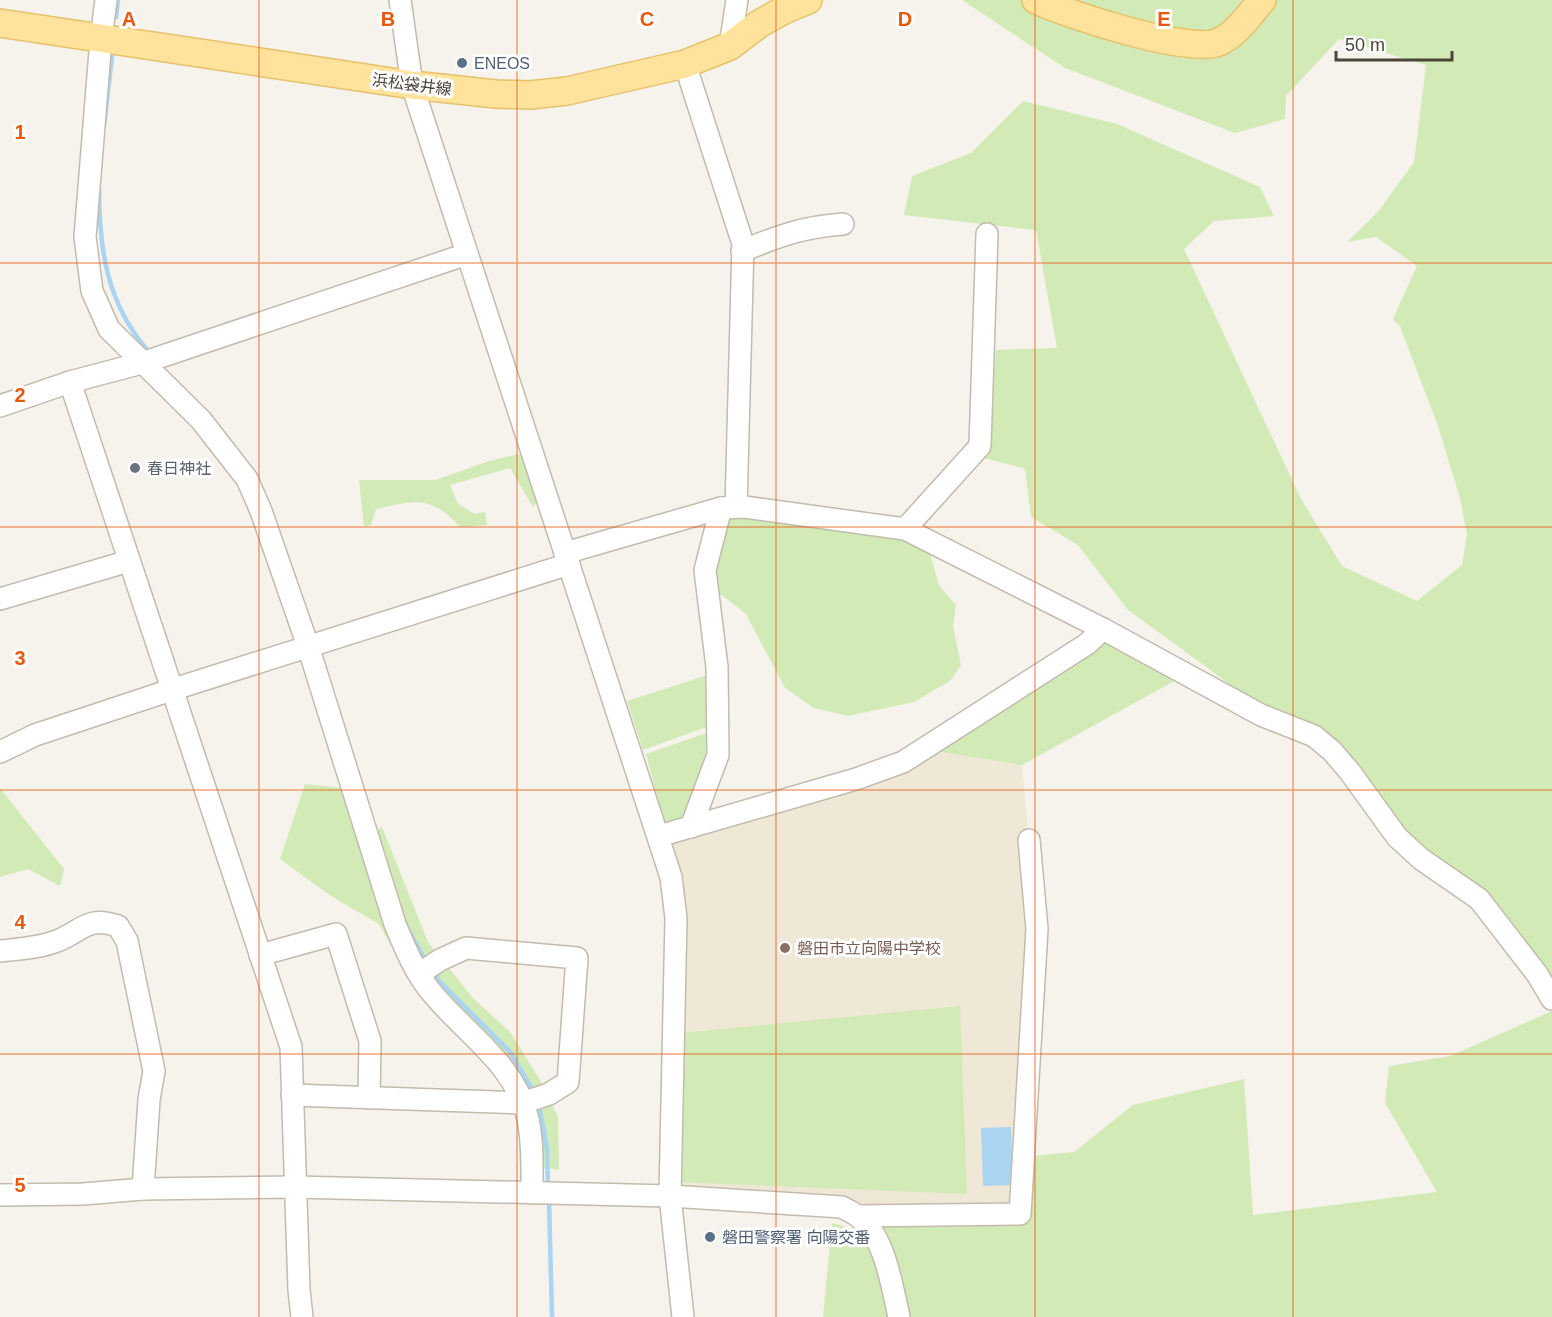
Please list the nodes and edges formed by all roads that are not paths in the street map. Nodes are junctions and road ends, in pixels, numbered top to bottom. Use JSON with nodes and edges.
{"nodes":[{"id":1,"x":106,"y":0,"type":"edge"},
{"id":2,"x":400,"y":0,"type":"edge"},
{"id":3,"x":737,"y":0,"type":"edge"},
{"id":4,"x":808,"y":0,"type":"edge"},
{"id":5,"x":1036,"y":0,"type":"edge"},
{"id":6,"x":1262,"y":0,"type":"edge"},
{"id":7,"x":0,"y":23,"type":"edge"},
{"id":8,"x":101,"y":39,"type":"junction"},
{"id":9,"x":730,"y":45,"type":"junction"},
{"id":10,"x":685,"y":64,"type":"junction"},
{"id":11,"x":412,"y":86,"type":"junction"},
{"id":12,"x":843,"y":224,"type":"dead end"},
{"id":13,"x":987,"y":234,"type":"dead end"},
{"id":14,"x":742,"y":251,"type":"junction"},
{"id":15,"x":467,"y":254,"type":"junction"},
{"id":16,"x":142,"y":363,"type":"junction"},
{"id":17,"x":70,"y":382,"type":"junction"},
{"id":18,"x":0,"y":405,"type":"edge"},
{"id":19,"x":728,"y":508,"type":"junction"},
{"id":20,"x":905,"y":529,"type":"junction"},
{"id":21,"x":567,"y":558,"type":"junction"},
{"id":22,"x":129,"y":561,"type":"junction"},
{"id":23,"x":0,"y":599,"type":"edge"},
{"id":24,"x":1103,"y":629,"type":"junction"},
{"id":25,"x":308,"y":646,"type":"junction"},
{"id":26,"x":171,"y":690,"type":"junction"},
{"id":27,"x":0,"y":752,"type":"edge"},
{"id":28,"x":691,"y":827,"type":"junction"},
{"id":29,"x":659,"y":836,"type":"junction"},
{"id":30,"x":1029,"y":840,"type":"dead end"},
{"id":31,"x":0,"y":951,"type":"edge"},
{"id":32,"x":260,"y":955,"type":"junction"},
{"id":33,"x":419,"y":974,"type":"junction"},
{"id":34,"x":1552,"y":999,"type":"edge"},
{"id":35,"x":292,"y":1095,"type":"junction"},
{"id":36,"x":369,"y":1098,"type":"junction"},
{"id":37,"x":522,"y":1103,"type":"junction"},
{"id":38,"x":295,"y":1187,"type":"junction"},
{"id":39,"x":143,"y":1189,"type":"junction"},
{"id":40,"x":532,"y":1193,"type":"junction"},
{"id":41,"x":0,"y":1195,"type":"edge"},
{"id":42,"x":670,"y":1196,"type":"junction"},
{"id":43,"x":859,"y":1216,"type":"junction"},
{"id":44,"x":302,"y":1317,"type":"edge"},
{"id":45,"x":683,"y":1317,"type":"edge"},
{"id":46,"x":899,"y":1317,"type":"edge"}],
"edges":[{"from":1,"to":8,"type":"street"},
{"from":2,"to":11,"type":"street"},
{"from":3,"to":9,"type":"street"},
{"from":4,"to":9,"type":"main road","name":"浜松袋井線"},
{"from":5,"to":6,"type":"main road"},
{"from":7,"to":8,"type":"main road","name":"浜松袋井線"},
{"from":8,"to":11,"type":"main road","name":"浜松袋井線"},
{"from":8,"to":16,"type":"street"},
{"from":9,"to":10,"type":"main road","name":"浜松袋井線"},
{"from":10,"to":11,"type":"main road","name":"浜松袋井線"},
{"from":10,"to":14,"type":"street"},
{"from":11,"to":15,"type":"street"},
{"from":12,"to":14,"type":"street"},
{"from":13,"to":20,"type":"street"},
{"from":14,"to":19,"type":"street"},
{"from":15,"to":16,"type":"street"},
{"from":15,"to":21,"type":"street"},
{"from":16,"to":17,"type":"street"},
{"from":16,"to":25,"type":"street"},
{"from":17,"to":18,"type":"street"},
{"from":17,"to":22,"type":"street"},
{"from":19,"to":20,"type":"street"},
{"from":19,"to":21,"type":"street"},
{"from":19,"to":28,"type":"street"},
{"from":20,"to":24,"type":"street"},
{"from":21,"to":25,"type":"street"},
{"from":21,"to":29,"type":"street"},
{"from":22,"to":23,"type":"street"},
{"from":22,"to":26,"type":"street"},
{"from":24,"to":28,"type":"street"},
{"from":24,"to":34,"type":"street"},
{"from":25,"to":26,"type":"street"},
{"from":25,"to":33,"type":"street"},
{"from":26,"to":27,"type":"street"},
{"from":26,"to":32,"type":"street"},
{"from":28,"to":29,"type":"street"},
{"from":29,"to":42,"type":"street"},
{"from":30,"to":43,"type":"street"},
{"from":31,"to":39,"type":"street"},
{"from":32,"to":35,"type":"street"},
{"from":32,"to":36,"type":"street"},
{"from":33,"to":37,"type":"street"},
{"from":33,"to":37,"type":"street"},
{"from":35,"to":36,"type":"street"},
{"from":35,"to":38,"type":"street"},
{"from":36,"to":37,"type":"street"},
{"from":37,"to":40,"type":"street"},
{"from":38,"to":39,"type":"street"},
{"from":38,"to":40,"type":"street"},
{"from":38,"to":44,"type":"street"},
{"from":39,"to":41,"type":"street"},
{"from":40,"to":42,"type":"street"},
{"from":42,"to":43,"type":"street"},
{"from":42,"to":45,"type":"street"},
{"from":43,"to":46,"type":"street"}]}
